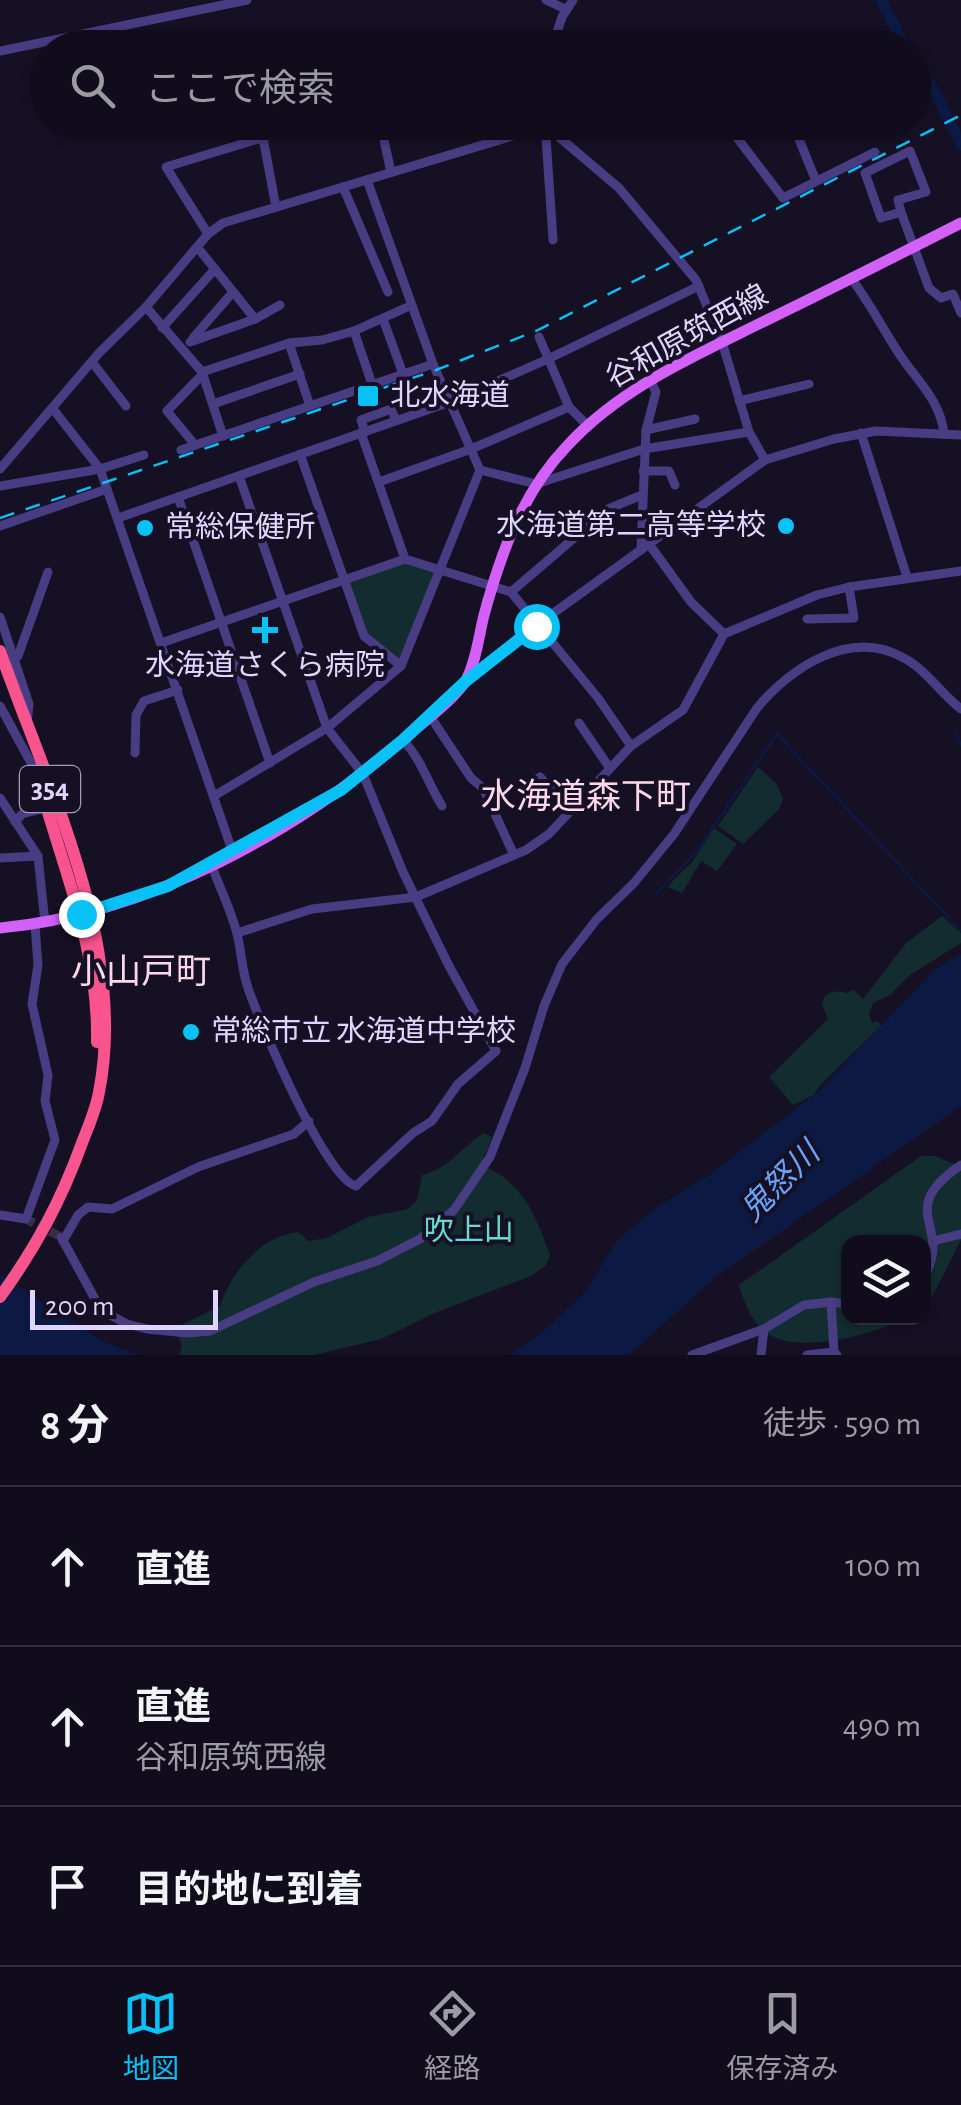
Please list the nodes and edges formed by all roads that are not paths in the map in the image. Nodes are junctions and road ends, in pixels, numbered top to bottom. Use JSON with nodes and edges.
{"nodes":[{"id":1,"x":247,"y":0,"type":"edge"},
{"id":2,"x":546,"y":0,"type":"edge"},
{"id":3,"x":573,"y":0,"type":"edge"},
{"id":4,"x":565,"y":9,"type":"junction"},
{"id":5,"x":102,"y":30,"type":"edge"},
{"id":6,"x":558,"y":30,"type":"edge"},
{"id":7,"x":30,"y":45,"type":"edge"},
{"id":8,"x":0,"y":51,"type":"edge"},
{"id":9,"x":255,"y":140,"type":"edge"},
{"id":10,"x":262,"y":140,"type":"edge"},
{"id":11,"x":384,"y":140,"type":"edge"},
{"id":12,"x":494,"y":140,"type":"edge"},
{"id":13,"x":546,"y":140,"type":"edge"},
{"id":14,"x":564,"y":140,"type":"edge"},
{"id":15,"x":738,"y":140,"type":"edge"},
{"id":16,"x":799,"y":140,"type":"edge"},
{"id":17,"x":875,"y":152,"type":"dead end"},
{"id":18,"x":391,"y":172,"type":"junction"},
{"id":19,"x":367,"y":180,"type":"junction"},
{"id":20,"x":816,"y":181,"type":"junction"},
{"id":21,"x":343,"y":187,"type":"junction"},
{"id":22,"x":276,"y":207,"type":"junction"},
{"id":23,"x":901,"y":212,"type":"junction"},
{"id":24,"x":961,"y":223,"type":"edge"},
{"id":25,"x":208,"y":234,"type":"junction"},
{"id":26,"x":552,"y":240,"type":"dead end"},
{"id":27,"x":914,"y":246,"type":"junction"},
{"id":28,"x":198,"y":248,"type":"junction"},
{"id":29,"x":215,"y":269,"type":"junction"},
{"id":30,"x":851,"y":278,"type":"junction"},
{"id":31,"x":699,"y":286,"type":"junction"},
{"id":32,"x":233,"y":292,"type":"junction"},
{"id":33,"x":388,"y":292,"type":"dead end"},
{"id":34,"x":412,"y":305,"type":"junction"},
{"id":35,"x":280,"y":306,"type":"dead end"},
{"id":36,"x":146,"y":307,"type":"junction"},
{"id":37,"x":961,"y":313,"type":"edge"},
{"id":38,"x":383,"y":318,"type":"junction"},
{"id":39,"x":255,"y":319,"type":"junction"},
{"id":40,"x":162,"y":328,"type":"junction"},
{"id":41,"x":354,"y":332,"type":"junction"},
{"id":42,"x":539,"y":337,"type":"dead end"},
{"id":43,"x":190,"y":342,"type":"junction"},
{"id":44,"x":722,"y":342,"type":"junction"},
{"id":45,"x":289,"y":344,"type":"junction"},
{"id":46,"x":181,"y":351,"type":"junction"},
{"id":47,"x":548,"y":359,"type":"junction"},
{"id":48,"x":92,"y":362,"type":"junction"},
{"id":49,"x":433,"y":364,"type":"junction"},
{"id":50,"x":202,"y":374,"type":"junction"},
{"id":51,"x":300,"y":374,"type":"junction"},
{"id":52,"x":403,"y":374,"type":"junction"},
{"id":53,"x":650,"y":380,"type":"junction"},
{"id":54,"x":372,"y":384,"type":"junction"},
{"id":55,"x":810,"y":384,"type":"dead end"},
{"id":56,"x":739,"y":401,"type":"junction"},
{"id":57,"x":450,"y":402,"type":"junction"},
{"id":58,"x":213,"y":404,"type":"junction"},
{"id":59,"x":126,"y":406,"type":"dead end"},
{"id":60,"x":310,"y":406,"type":"junction"},
{"id":61,"x":569,"y":407,"type":"junction"},
{"id":62,"x":53,"y":410,"type":"junction"},
{"id":63,"x":695,"y":419,"type":"dead end"},
{"id":64,"x":587,"y":425,"type":"junction"},
{"id":65,"x":646,"y":430,"type":"junction"},
{"id":66,"x":363,"y":432,"type":"junction"},
{"id":67,"x":748,"y":432,"type":"junction"},
{"id":68,"x":861,"y":433,"type":"junction"},
{"id":69,"x":944,"y":434,"type":"junction"},
{"id":70,"x":961,"y":435,"type":"edge"},
{"id":71,"x":223,"y":436,"type":"junction"},
{"id":72,"x":195,"y":444,"type":"junction"},
{"id":73,"x":180,"y":450,"type":"dead end"},
{"id":74,"x":472,"y":450,"type":"junction"},
{"id":75,"x":644,"y":450,"type":"junction"},
{"id":76,"x":300,"y":454,"type":"junction"},
{"id":77,"x":144,"y":455,"type":"dead end"},
{"id":78,"x":766,"y":460,"type":"junction"},
{"id":79,"x":0,"y":469,"type":"edge"},
{"id":80,"x":100,"y":469,"type":"junction"},
{"id":81,"x":480,"y":470,"type":"junction"},
{"id":82,"x":643,"y":471,"type":"junction"},
{"id":83,"x":239,"y":476,"type":"junction"},
{"id":84,"x":379,"y":482,"type":"junction"},
{"id":85,"x":536,"y":484,"type":"junction"},
{"id":86,"x":675,"y":485,"type":"dead end"},
{"id":87,"x":0,"y":486,"type":"edge"},
{"id":88,"x":107,"y":489,"type":"junction"},
{"id":89,"x":642,"y":495,"type":"junction"},
{"id":90,"x":178,"y":497,"type":"junction"},
{"id":91,"x":118,"y":518,"type":"junction"},
{"id":92,"x":0,"y":526,"type":"edge"},
{"id":93,"x":645,"y":547,"type":"junction"},
{"id":94,"x":406,"y":559,"type":"junction"},
{"id":95,"x":440,"y":569,"type":"junction"},
{"id":96,"x":961,"y":570,"type":"edge"},
{"id":97,"x":48,"y":572,"type":"dead end"},
{"id":98,"x":907,"y":577,"type":"junction"},
{"id":99,"x":344,"y":580,"type":"junction"},
{"id":100,"x":492,"y":586,"type":"junction"},
{"id":101,"x":849,"y":587,"type":"junction"},
{"id":102,"x":512,"y":592,"type":"junction"},
{"id":103,"x":282,"y":601,"type":"junction"},
{"id":104,"x":0,"y":617,"type":"edge"},
{"id":105,"x":807,"y":620,"type":"dead end"},
{"id":106,"x":222,"y":623,"type":"junction"},
{"id":107,"x":536,"y":626,"type":"junction"},
{"id":108,"x":724,"y":634,"type":"junction"},
{"id":109,"x":161,"y":643,"type":"junction"},
{"id":110,"x":0,"y":651,"type":"edge"},
{"id":111,"x":14,"y":658,"type":"junction"},
{"id":112,"x":402,"y":666,"type":"junction"},
{"id":113,"x":466,"y":681,"type":"junction"},
{"id":114,"x":937,"y":686,"type":"junction"},
{"id":115,"x":178,"y":690,"type":"junction"},
{"id":116,"x":961,"y":700,"type":"edge"},
{"id":117,"x":0,"y":706,"type":"edge"},
{"id":118,"x":961,"y":709,"type":"edge"},
{"id":119,"x":21,"y":711,"type":"junction"},
{"id":120,"x":430,"y":716,"type":"junction"},
{"id":121,"x":579,"y":722,"type":"dead end"},
{"id":122,"x":27,"y":727,"type":"junction"},
{"id":123,"x":327,"y":728,"type":"junction"},
{"id":124,"x":403,"y":740,"type":"junction"},
{"id":125,"x":630,"y":746,"type":"junction"},
{"id":126,"x":135,"y":753,"type":"dead end"},
{"id":127,"x":270,"y":763,"type":"junction"},
{"id":128,"x":610,"y":767,"type":"junction"},
{"id":129,"x":36,"y":772,"type":"junction"},
{"id":130,"x":363,"y":774,"type":"junction"},
{"id":131,"x":524,"y":789,"type":"dead end"},
{"id":132,"x":214,"y":796,"type":"junction"},
{"id":133,"x":0,"y":798,"type":"edge"},
{"id":134,"x":51,"y":806,"type":"junction"},
{"id":135,"x":442,"y":806,"type":"dead end"},
{"id":136,"x":569,"y":812,"type":"junction"},
{"id":137,"x":15,"y":822,"type":"junction"},
{"id":138,"x":234,"y":852,"type":"junction"},
{"id":139,"x":514,"y":855,"type":"junction"},
{"id":140,"x":38,"y":856,"type":"junction"},
{"id":141,"x":0,"y":858,"type":"edge"},
{"id":142,"x":211,"y":864,"type":"junction"},
{"id":143,"x":416,"y":897,"type":"junction"},
{"id":144,"x":86,"y":912,"type":"junction"},
{"id":145,"x":40,"y":924,"type":"junction"},
{"id":146,"x":0,"y":928,"type":"edge"},
{"id":147,"x":237,"y":932,"type":"junction"},
{"id":148,"x":309,"y":1121,"type":"junction"},
{"id":149,"x":961,"y":1165,"type":"edge"},
{"id":150,"x":0,"y":1215,"type":"edge"},
{"id":151,"x":961,"y":1234,"type":"edge"},
{"id":152,"x":932,"y":1241,"type":"junction"},
{"id":153,"x":931,"y":1263,"type":"edge"},
{"id":154,"x":0,"y":1298,"type":"edge"},
{"id":155,"x":831,"y":1302,"type":"junction"},
{"id":156,"x":841,"y":1303,"type":"edge"},
{"id":157,"x":764,"y":1329,"type":"junction"},
{"id":158,"x":835,"y":1354,"type":"edge"},
{"id":159,"x":692,"y":1355,"type":"edge"},
{"id":160,"x":761,"y":1355,"type":"edge"},
{"id":161,"x":807,"y":1355,"type":"edge"}],
"edges":[{"from":1,"to":5,"type":"street"},
{"from":2,"to":4,"type":"street"},
{"from":3,"to":4,"type":"street"},
{"from":4,"to":6,"type":"street"},
{"from":7,"to":8,"type":"street"},
{"from":9,"to":25,"type":"street"},
{"from":10,"to":22,"type":"street"},
{"from":11,"to":18,"type":"street"},
{"from":12,"to":18,"type":"street"},
{"from":13,"to":26,"type":"street"},
{"from":14,"to":31,"type":"street"},
{"from":15,"to":20,"type":"street"},
{"from":16,"to":20,"type":"street"},
{"from":17,"to":20,"type":"street"},
{"from":18,"to":19,"type":"street"},
{"from":19,"to":21,"type":"street"},
{"from":19,"to":34,"type":"street"},
{"from":21,"to":22,"type":"street"},
{"from":21,"to":33,"type":"street"},
{"from":22,"to":25,"type":"street"},
{"from":23,"to":23,"type":"street"},
{"from":23,"to":27,"type":"street"},
{"from":24,"to":27,"type":"main road","name":"谷和原筑西線"},
{"from":25,"to":28,"type":"street"},
{"from":27,"to":30,"type":"main road","name":"谷和原筑西線"},
{"from":27,"to":37,"type":"street"},
{"from":28,"to":29,"type":"street"},
{"from":28,"to":36,"type":"street"},
{"from":29,"to":32,"type":"street"},
{"from":29,"to":40,"type":"street"},
{"from":30,"to":44,"type":"main road","name":"谷和原筑西線"},
{"from":30,"to":69,"type":"street"},
{"from":31,"to":44,"type":"street"},
{"from":31,"to":47,"type":"street"},
{"from":32,"to":39,"type":"street"},
{"from":32,"to":43,"type":"street"},
{"from":34,"to":38,"type":"street"},
{"from":34,"to":49,"type":"street"},
{"from":35,"to":39,"type":"street"},
{"from":36,"to":40,"type":"street"},
{"from":36,"to":48,"type":"street"},
{"from":38,"to":41,"type":"street"},
{"from":38,"to":52,"type":"street"},
{"from":39,"to":43,"type":"street"},
{"from":40,"to":46,"type":"street"},
{"from":41,"to":45,"type":"street"},
{"from":41,"to":54,"type":"street"},
{"from":42,"to":47,"type":"street"},
{"from":43,"to":46,"type":"street"},
{"from":44,"to":53,"type":"main road","name":"谷和原筑西線"},
{"from":44,"to":56,"type":"street"},
{"from":45,"to":50,"type":"street"},
{"from":45,"to":51,"type":"street"},
{"from":46,"to":50,"type":"street"},
{"from":47,"to":57,"type":"street"},
{"from":47,"to":61,"type":"street"},
{"from":48,"to":59,"type":"street"},
{"from":48,"to":62,"type":"street"},
{"from":49,"to":52,"type":"street"},
{"from":49,"to":57,"type":"street"},
{"from":50,"to":58,"type":"street"},
{"from":50,"to":72,"type":"street"},
{"from":51,"to":58,"type":"street"},
{"from":51,"to":60,"type":"street"},
{"from":52,"to":54,"type":"street"},
{"from":53,"to":64,"type":"main road","name":"谷和原筑西線"},
{"from":53,"to":65,"type":"street"},
{"from":54,"to":60,"type":"street"},
{"from":55,"to":56,"type":"street"},
{"from":56,"to":67,"type":"street"},
{"from":57,"to":66,"type":"street"},
{"from":57,"to":74,"type":"street"},
{"from":58,"to":71,"type":"street"},
{"from":60,"to":71,"type":"street"},
{"from":61,"to":64,"type":"street"},
{"from":61,"to":74,"type":"street"},
{"from":62,"to":79,"type":"street"},
{"from":62,"to":80,"type":"street"},
{"from":63,"to":65,"type":"street"},
{"from":64,"to":85,"type":"main road","name":"谷和原筑西線"},
{"from":65,"to":75,"type":"street"},
{"from":66,"to":76,"type":"street"},
{"from":66,"to":84,"type":"street"},
{"from":67,"to":75,"type":"street"},
{"from":67,"to":78,"type":"street"},
{"from":68,"to":69,"type":"street"},
{"from":68,"to":78,"type":"street"},
{"from":68,"to":98,"type":"street"},
{"from":69,"to":70,"type":"street"},
{"from":71,"to":72,"type":"street"},
{"from":72,"to":73,"type":"street"},
{"from":74,"to":81,"type":"street"},
{"from":74,"to":84,"type":"street"},
{"from":75,"to":82,"type":"street"},
{"from":75,"to":85,"type":"street"},
{"from":76,"to":83,"type":"street"},
{"from":76,"to":99,"type":"street"},
{"from":77,"to":80,"type":"street"},
{"from":78,"to":93,"type":"street"},
{"from":80,"to":87,"type":"street"},
{"from":80,"to":88,"type":"street"},
{"from":81,"to":85,"type":"street"},
{"from":81,"to":95,"type":"street"},
{"from":82,"to":86,"type":"street"},
{"from":82,"to":89,"type":"street"},
{"from":83,"to":90,"type":"street"},
{"from":83,"to":103,"type":"street"},
{"from":84,"to":94,"type":"street"},
{"from":85,"to":100,"type":"main road","name":"谷和原筑西線"},
{"from":88,"to":91,"type":"street"},
{"from":88,"to":92,"type":"street"},
{"from":89,"to":93,"type":"street"},
{"from":89,"to":102,"type":"street"},
{"from":90,"to":91,"type":"street"},
{"from":90,"to":106,"type":"street"},
{"from":91,"to":109,"type":"street"},
{"from":93,"to":107,"type":"street"},
{"from":93,"to":108,"type":"street"},
{"from":94,"to":95,"type":"street"},
{"from":94,"to":99,"type":"street"},
{"from":95,"to":100,"type":"street"},
{"from":95,"to":112,"type":"street"},
{"from":96,"to":98,"type":"street"},
{"from":97,"to":111,"type":"street"},
{"from":98,"to":101,"type":"street"},
{"from":99,"to":103,"type":"street"},
{"from":99,"to":112,"type":"street"},
{"from":100,"to":102,"type":"street"},
{"from":100,"to":113,"type":"main road","name":"谷和原筑西線"},
{"from":101,"to":105,"type":"street"},
{"from":101,"to":108,"type":"street"},
{"from":102,"to":107,"type":"street"},
{"from":103,"to":106,"type":"street"},
{"from":103,"to":123,"type":"street"},
{"from":104,"to":111,"type":"street"},
{"from":106,"to":109,"type":"street"},
{"from":106,"to":127,"type":"street"},
{"from":107,"to":113,"type":"street"},
{"from":107,"to":125,"type":"street"},
{"from":108,"to":125,"type":"street"},
{"from":109,"to":115,"type":"street"},
{"from":110,"to":119,"type":"highway","number":"354"},
{"from":111,"to":122,"type":"street"},
{"from":112,"to":123,"type":"street"},
{"from":113,"to":120,"type":"main road"},
{"from":114,"to":116,"type":"street"},
{"from":114,"to":118,"type":"street"},
{"from":114,"to":148,"type":"street"},
{"from":115,"to":126,"type":"street"},
{"from":115,"to":132,"type":"street"},
{"from":117,"to":129,"type":"street"},
{"from":119,"to":122,"type":"highway","number":"354"},
{"from":119,"to":129,"type":"highway","number":"354"},
{"from":120,"to":124,"type":"main road"},
{"from":120,"to":139,"type":"street"},
{"from":121,"to":128,"type":"street"},
{"from":122,"to":134,"type":"highway","number":"354"},
{"from":123,"to":127,"type":"street"},
{"from":123,"to":130,"type":"street"},
{"from":124,"to":130,"type":"main road"},
{"from":124,"to":135,"type":"street"},
{"from":125,"to":128,"type":"street"},
{"from":127,"to":132,"type":"street"},
{"from":128,"to":136,"type":"street"},
{"from":129,"to":134,"type":"highway","number":"354"},
{"from":130,"to":138,"type":"main road"},
{"from":130,"to":143,"type":"street"},
{"from":131,"to":136,"type":"street"},
{"from":132,"to":138,"type":"street"},
{"from":133,"to":137,"type":"street"},
{"from":134,"to":137,"type":"street"},
{"from":134,"to":144,"type":"highway","number":"354"},
{"from":136,"to":139,"type":"street"},
{"from":137,"to":140,"type":"street"},
{"from":138,"to":142,"type":"main road"},
{"from":139,"to":143,"type":"street"},
{"from":140,"to":141,"type":"street"},
{"from":140,"to":145,"type":"street"},
{"from":142,"to":144,"type":"main road"},
{"from":142,"to":147,"type":"street"},
{"from":143,"to":147,"type":"street"},
{"from":143,"to":148,"type":"street"},
{"from":144,"to":145,"type":"main road"},
{"from":144,"to":154,"type":"highway","number":"354"},
{"from":145,"to":146,"type":"main road"},
{"from":145,"to":150,"type":"street"},
{"from":147,"to":148,"type":"street"},
{"from":149,"to":152,"type":"street"},
{"from":151,"to":152,"type":"street"},
{"from":152,"to":153,"type":"street"},
{"from":155,"to":156,"type":"street"},
{"from":155,"to":157,"type":"street"},
{"from":155,"to":158,"type":"street"},
{"from":157,"to":159,"type":"street"},
{"from":157,"to":160,"type":"street"},
{"from":158,"to":161,"type":"street"}]}
